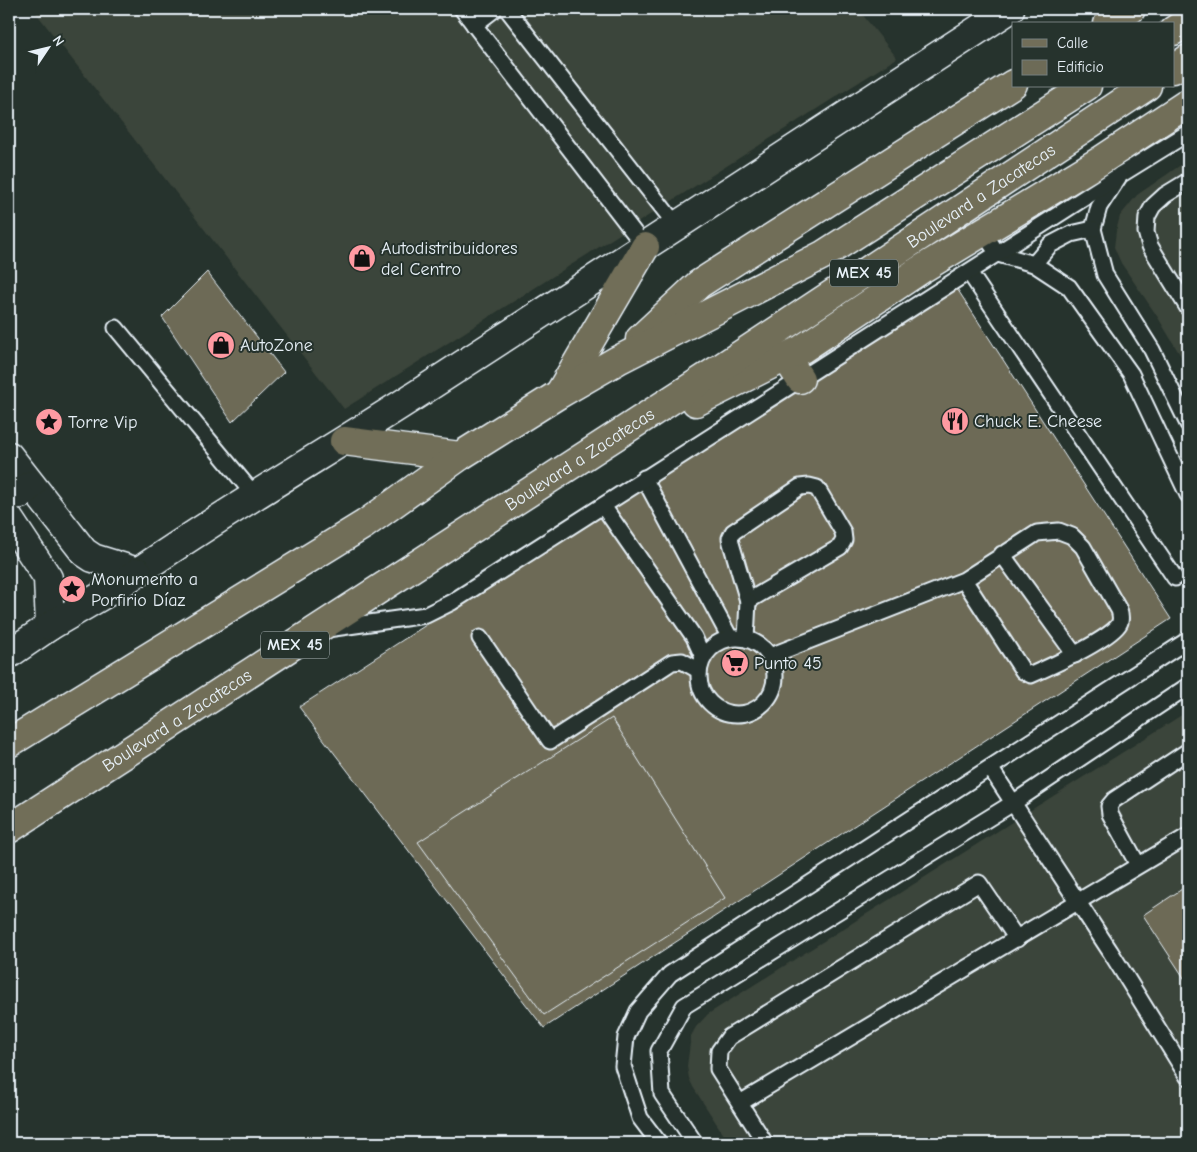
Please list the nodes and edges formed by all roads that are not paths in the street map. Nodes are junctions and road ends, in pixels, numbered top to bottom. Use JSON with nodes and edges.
{"nodes":[{"id":1,"x":462,"y":9,"type":"edge"},
{"id":2,"x":495,"y":9,"type":"edge"},
{"id":3,"x":506,"y":9,"type":"edge"},
{"id":4,"x":1010,"y":9,"type":"edge"},
{"id":5,"x":1131,"y":9,"type":"edge"},
{"id":6,"x":1188,"y":21,"type":"edge"},
{"id":7,"x":1111,"y":22,"type":"edge"},
{"id":8,"x":474,"y":25,"type":"junction"},
{"id":9,"x":1174,"y":30,"type":"edge"},
{"id":10,"x":1188,"y":59,"type":"edge"},
{"id":11,"x":1174,"y":68,"type":"edge"},
{"id":12,"x":1012,"y":85,"type":"edge"},
{"id":13,"x":1084,"y":88,"type":"edge"},
{"id":14,"x":1144,"y":88,"type":"edge"},
{"id":15,"x":1188,"y":103,"type":"edge"},
{"id":16,"x":1188,"y":133,"type":"edge"},
{"id":17,"x":1120,"y":175,"type":"junction"},
{"id":18,"x":1188,"y":181,"type":"edge"},
{"id":19,"x":676,"y":225,"type":"junction"},
{"id":20,"x":1093,"y":229,"type":"junction"},
{"id":21,"x":991,"y":243,"type":"junction"},
{"id":22,"x":645,"y":247,"type":"junction"},
{"id":23,"x":1034,"y":264,"type":"junction"},
{"id":24,"x":969,"y":272,"type":"junction"},
{"id":25,"x":1188,"y":308,"type":"edge"},
{"id":26,"x":116,"y":328,"type":"dead end"},
{"id":27,"x":618,"y":360,"type":"junction"},
{"id":28,"x":793,"y":368,"type":"junction"},
{"id":29,"x":559,"y":394,"type":"junction"},
{"id":30,"x":1188,"y":424,"type":"edge"},
{"id":31,"x":344,"y":441,"type":"junction"},
{"id":32,"x":9,"y":456,"type":"edge"},
{"id":33,"x":460,"y":456,"type":"junction"},
{"id":34,"x":580,"y":460,"type":"junction"},
{"id":35,"x":644,"y":478,"type":"junction"},
{"id":36,"x":20,"y":490,"type":"edge"},
{"id":37,"x":255,"y":496,"type":"junction"},
{"id":38,"x":1188,"y":496,"type":"edge"},
{"id":39,"x":603,"y":506,"type":"junction"},
{"id":40,"x":9,"y":519,"type":"edge"},
{"id":41,"x":1002,"y":554,"type":"junction"},
{"id":42,"x":138,"y":572,"type":"junction"},
{"id":43,"x":1175,"y":578,"type":"dead end"},
{"id":44,"x":964,"y":580,"type":"junction"},
{"id":45,"x":748,"y":601,"type":"junction"},
{"id":46,"x":50,"y":626,"type":"junction"},
{"id":47,"x":316,"y":631,"type":"junction"},
{"id":48,"x":480,"y":638,"type":"dead end"},
{"id":49,"x":730,"y":638,"type":"junction"},
{"id":50,"x":746,"y":639,"type":"junction"},
{"id":51,"x":1188,"y":640,"type":"edge"},
{"id":52,"x":9,"y":654,"type":"edge"},
{"id":53,"x":1075,"y":654,"type":"junction"},
{"id":54,"x":770,"y":656,"type":"junction"},
{"id":55,"x":701,"y":664,"type":"junction"},
{"id":56,"x":1188,"y":686,"type":"edge"},
{"id":57,"x":9,"y":743,"type":"edge"},
{"id":58,"x":1188,"y":751,"type":"edge"},
{"id":59,"x":991,"y":769,"type":"junction"},
{"id":60,"x":1013,"y":803,"type":"junction"},
{"id":61,"x":9,"y":829,"type":"edge"},
{"id":62,"x":1188,"y":836,"type":"edge"},
{"id":63,"x":1138,"y":865,"type":"junction"},
{"id":64,"x":1079,"y":902,"type":"junction"},
{"id":65,"x":1016,"y":939,"type":"junction"},
{"id":66,"x":1188,"y":1077,"type":"edge"},
{"id":67,"x":740,"y":1103,"type":"junction"},
{"id":68,"x":659,"y":1143,"type":"edge"},
{"id":69,"x":695,"y":1143,"type":"edge"},
{"id":70,"x":765,"y":1143,"type":"edge"}],
"edges":[{"from":1,"to":8,"type":"lane"},
{"from":2,"to":8,"type":"lane"},
{"from":3,"to":19,"type":"lane"},
{"from":4,"to":19,"type":"street"},
{"from":5,"to":7,"type":"main road"},
{"from":6,"to":9,"type":"main road"},
{"from":8,"to":22,"type":"lane"},
{"from":10,"to":11,"type":"main road"},
{"from":12,"to":27,"type":"main road"},
{"from":13,"to":27,"type":"main road","name":"Boulevard a Zacatecas","number":"MEX 45"},
{"from":14,"to":34,"type":"main road","name":"Boulevard a Zacatecas","number":"MEX 45"},
{"from":15,"to":21,"type":"main road"},
{"from":16,"to":17,"type":"lane"},
{"from":17,"to":20,"type":"lane"},
{"from":17,"to":21,"type":"lane"},
{"from":18,"to":25,"type":"lane"},
{"from":19,"to":22,"type":"street"},
{"from":20,"to":23,"type":"lane"},
{"from":20,"to":30,"type":"lane"},
{"from":21,"to":23,"type":"lane"},
{"from":21,"to":24,"type":"lane"},
{"from":21,"to":28,"type":"main road"},
{"from":22,"to":29,"type":"main road"},
{"from":22,"to":31,"type":"street"},
{"from":23,"to":38,"type":"lane"},
{"from":24,"to":28,"type":"lane"},
{"from":24,"to":43,"type":"lane"},
{"from":26,"to":37,"type":"lane"},
{"from":27,"to":29,"type":"main road","name":"Boulevard a Zacatecas","number":"MEX 45"},
{"from":28,"to":34,"type":"main road"},
{"from":28,"to":35,"type":"lane"},
{"from":29,"to":33,"type":"main road","name":"Boulevard a Zacatecas","number":"MEX 45"},
{"from":31,"to":33,"type":"main road"},
{"from":31,"to":37,"type":"street"},
{"from":32,"to":36,"type":"street"},
{"from":33,"to":57,"type":"main road","name":"Boulevard a Zacatecas","number":"MEX 45"},
{"from":34,"to":47,"type":"main road","name":"Boulevard a Zacatecas","number":"MEX 45"},
{"from":35,"to":39,"type":"lane"},
{"from":35,"to":49,"type":"lane"},
{"from":36,"to":42,"type":"street"},
{"from":37,"to":42,"type":"street"},
{"from":39,"to":47,"type":"lane"},
{"from":39,"to":55,"type":"lane"},
{"from":40,"to":46,"type":"street"},
{"from":41,"to":44,"type":"lane"},
{"from":41,"to":53,"type":"lane"},
{"from":41,"to":53,"type":"lane"},
{"from":42,"to":46,"type":"street"},
{"from":44,"to":53,"type":"lane"},
{"from":44,"to":54,"type":"lane"},
{"from":45,"to":45,"type":"lane"},
{"from":45,"to":50,"type":"lane"},
{"from":46,"to":52,"type":"street"},
{"from":47,"to":61,"type":"main road","name":"Boulevard a Zacatecas","number":"MEX 45"},
{"from":48,"to":55,"type":"lane"},
{"from":49,"to":50,"type":"lane"},
{"from":49,"to":55,"type":"lane"},
{"from":50,"to":54,"type":"lane"},
{"from":51,"to":59,"type":"lane"},
{"from":54,"to":55,"type":"lane"},
{"from":56,"to":60,"type":"lane"},
{"from":58,"to":63,"type":"lane"},
{"from":59,"to":60,"type":"lane"},
{"from":59,"to":68,"type":"lane"},
{"from":60,"to":64,"type":"lane"},
{"from":60,"to":69,"type":"lane"},
{"from":62,"to":63,"type":"lane"},
{"from":63,"to":64,"type":"lane"},
{"from":64,"to":65,"type":"lane"},
{"from":64,"to":66,"type":"lane"},
{"from":65,"to":67,"type":"lane"},
{"from":65,"to":67,"type":"lane"},
{"from":67,"to":70,"type":"lane"}]}
